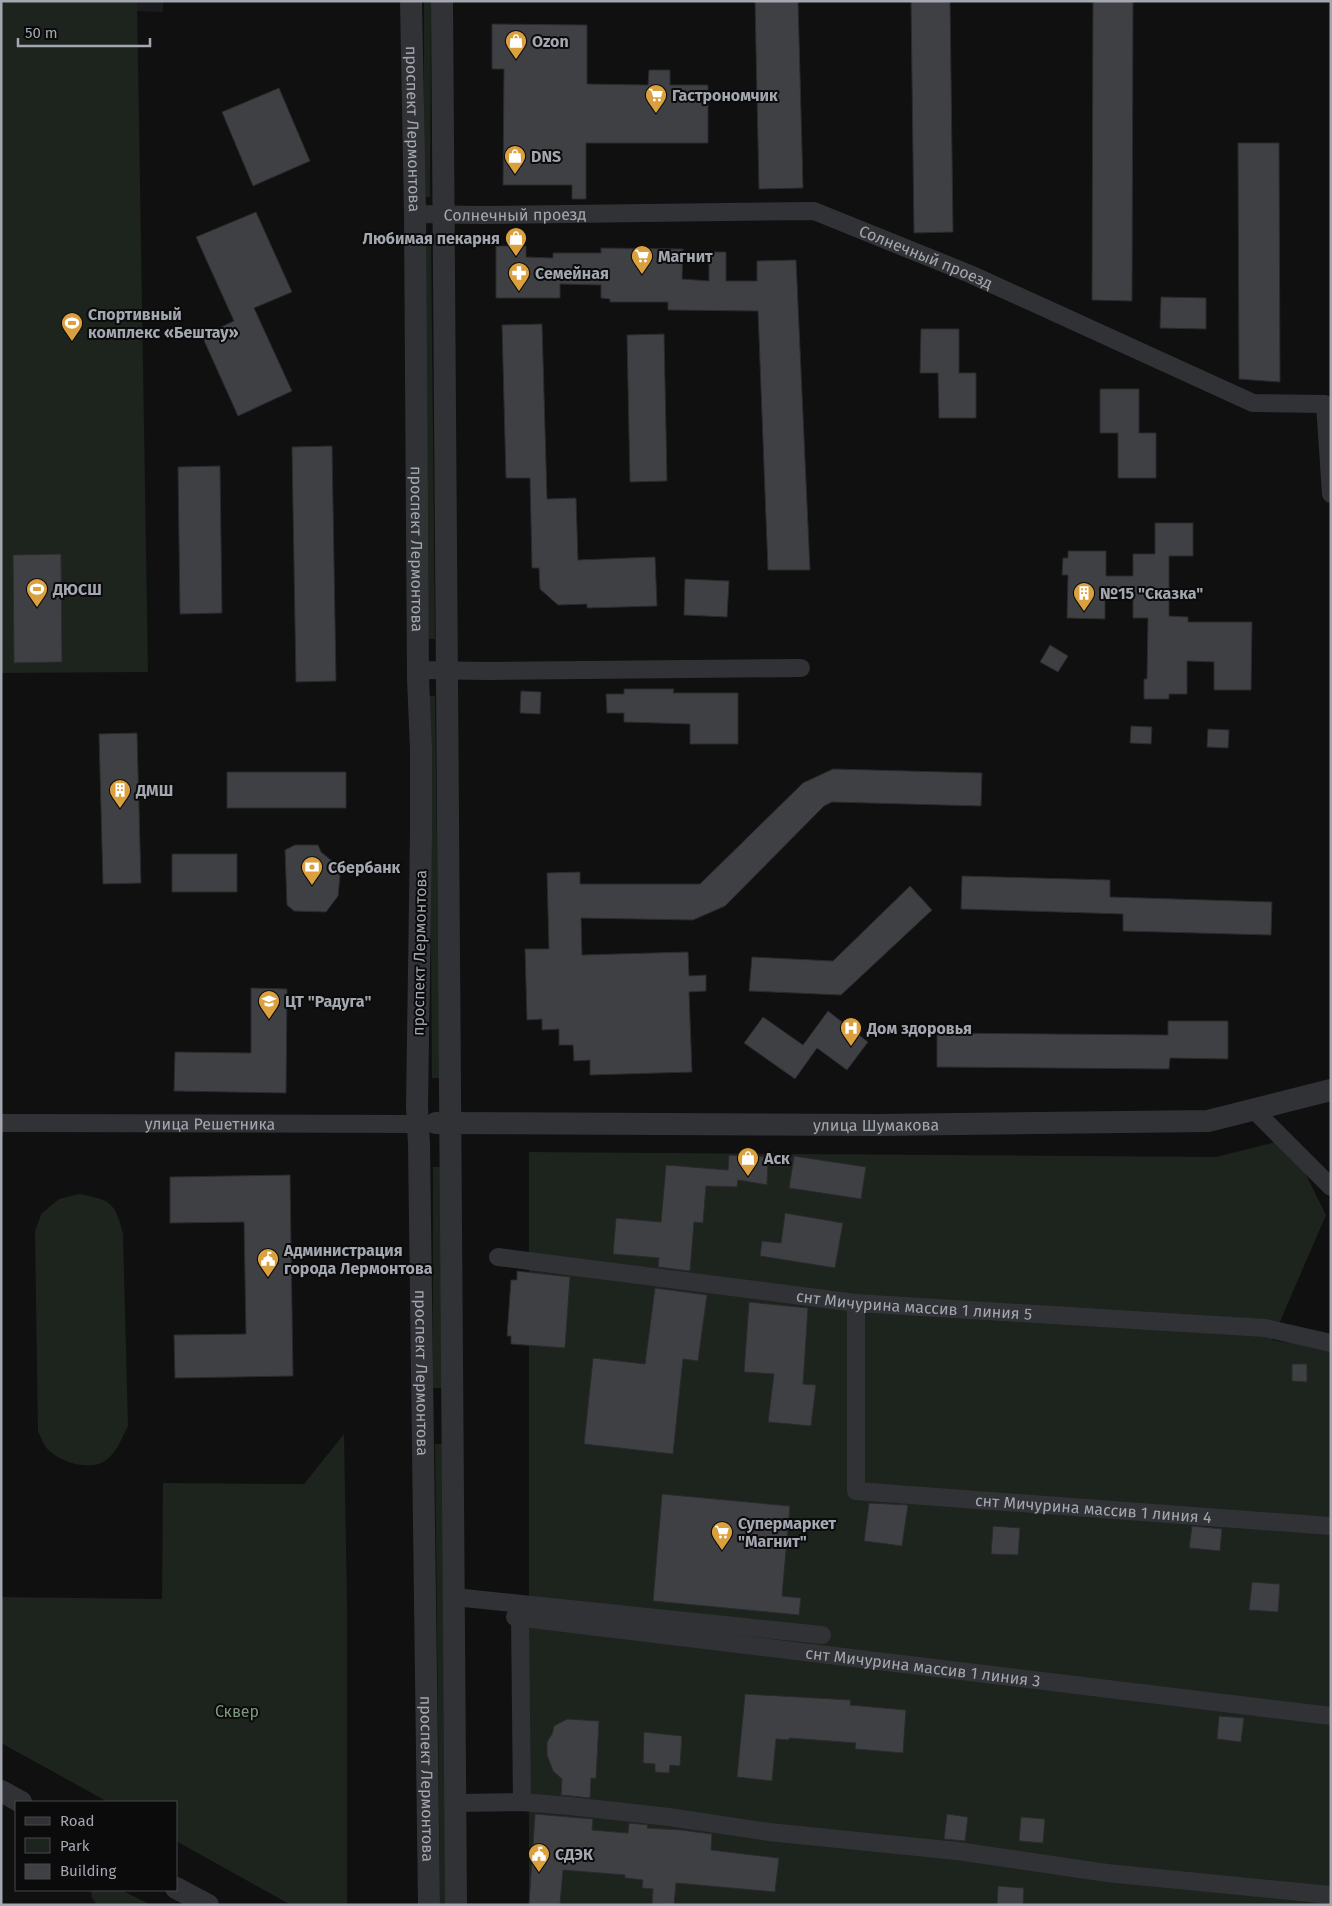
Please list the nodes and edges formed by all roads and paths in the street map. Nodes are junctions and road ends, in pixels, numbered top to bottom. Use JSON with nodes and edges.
{"nodes":[{"id":1,"x":411,"y":1,"type":"edge"},
{"id":2,"x":442,"y":1,"type":"edge"},
{"id":3,"x":415,"y":214,"type":"junction"},
{"id":4,"x":444,"y":214,"type":"junction"},
{"id":5,"x":1331,"y":494,"type":"edge"},
{"id":6,"x":801,"y":668,"type":"dead end"},
{"id":7,"x":418,"y":670,"type":"junction"},
{"id":8,"x":447,"y":671,"type":"junction"},
{"id":9,"x":1331,"y":1090,"type":"edge"},
{"id":10,"x":1253,"y":1109,"type":"junction"},
{"id":11,"x":450,"y":1123,"type":"junction"},
{"id":12,"x":1,"y":1124,"type":"edge"},
{"id":13,"x":417,"y":1124,"type":"junction"},
{"id":14,"x":1331,"y":1187,"type":"edge"},
{"id":15,"x":498,"y":1257,"type":"dead end"},
{"id":16,"x":856,"y":1303,"type":"junction"},
{"id":17,"x":1331,"y":1343,"type":"edge"},
{"id":18,"x":1331,"y":1526,"type":"edge"},
{"id":19,"x":454,"y":1597,"type":"junction"},
{"id":20,"x":822,"y":1635,"type":"dead end"},
{"id":21,"x":1331,"y":1716,"type":"edge"},
{"id":22,"x":1,"y":1791,"type":"edge"},
{"id":23,"x":20,"y":1801,"type":"edge"},
{"id":24,"x":455,"y":1802,"type":"junction"},
{"id":25,"x":522,"y":1802,"type":"junction"},
{"id":26,"x":178,"y":1889,"type":"edge"},
{"id":27,"x":1331,"y":1895,"type":"edge"},
{"id":28,"x":208,"y":1905,"type":"edge"},
{"id":29,"x":429,"y":1905,"type":"edge"},
{"id":30,"x":456,"y":1905,"type":"edge"}],
"edges":[{"from":1,"to":3,"type":"street","name":"проспект Лермонтова"},
{"from":2,"to":4,"type":"street","name":"проспект Лермонтова"},
{"from":3,"to":4,"type":"street","name":"Солнечный проезд"},
{"from":3,"to":7,"type":"street","name":"проспект Лермонтова"},
{"from":4,"to":5,"type":"street","name":"Солнечный проезд"},
{"from":4,"to":8,"type":"street","name":"проспект Лермонтова"},
{"from":6,"to":8,"type":"street"},
{"from":7,"to":8,"type":"street"},
{"from":7,"to":13,"type":"street","name":"проспект Лермонтова"},
{"from":8,"to":11,"type":"street","name":"проспект Лермонтова"},
{"from":9,"to":10,"type":"street","name":"улица Шумакова"},
{"from":10,"to":11,"type":"street","name":"улица Шумакова"},
{"from":10,"to":14,"type":"street"},
{"from":11,"to":13,"type":"street","name":"улица Шумакова"},
{"from":11,"to":19,"type":"street","name":"проспект Лермонтова"},
{"from":12,"to":13,"type":"street","name":"улица Решетника"},
{"from":13,"to":29,"type":"street","name":"проспект Лермонтова"},
{"from":15,"to":16,"type":"street","name":"снт Мичурина массив 1 линия 5"},
{"from":16,"to":17,"type":"street","name":"снт Мичурина массив 1 линия 5"},
{"from":16,"to":18,"type":"street","name":"снт Мичурина массив 1 линия 4"},
{"from":19,"to":20,"type":"street"},
{"from":19,"to":24,"type":"street","name":"проспект Лермонтова"},
{"from":21,"to":25,"type":"street","name":"снт Мичурина массив 1 линия 3"},
{"from":22,"to":23,"type":"street"},
{"from":24,"to":25,"type":"street"},
{"from":24,"to":30,"type":"street","name":"проспект Лермонтова"},
{"from":25,"to":27,"type":"street"},
{"from":26,"to":28,"type":"street"}]}
